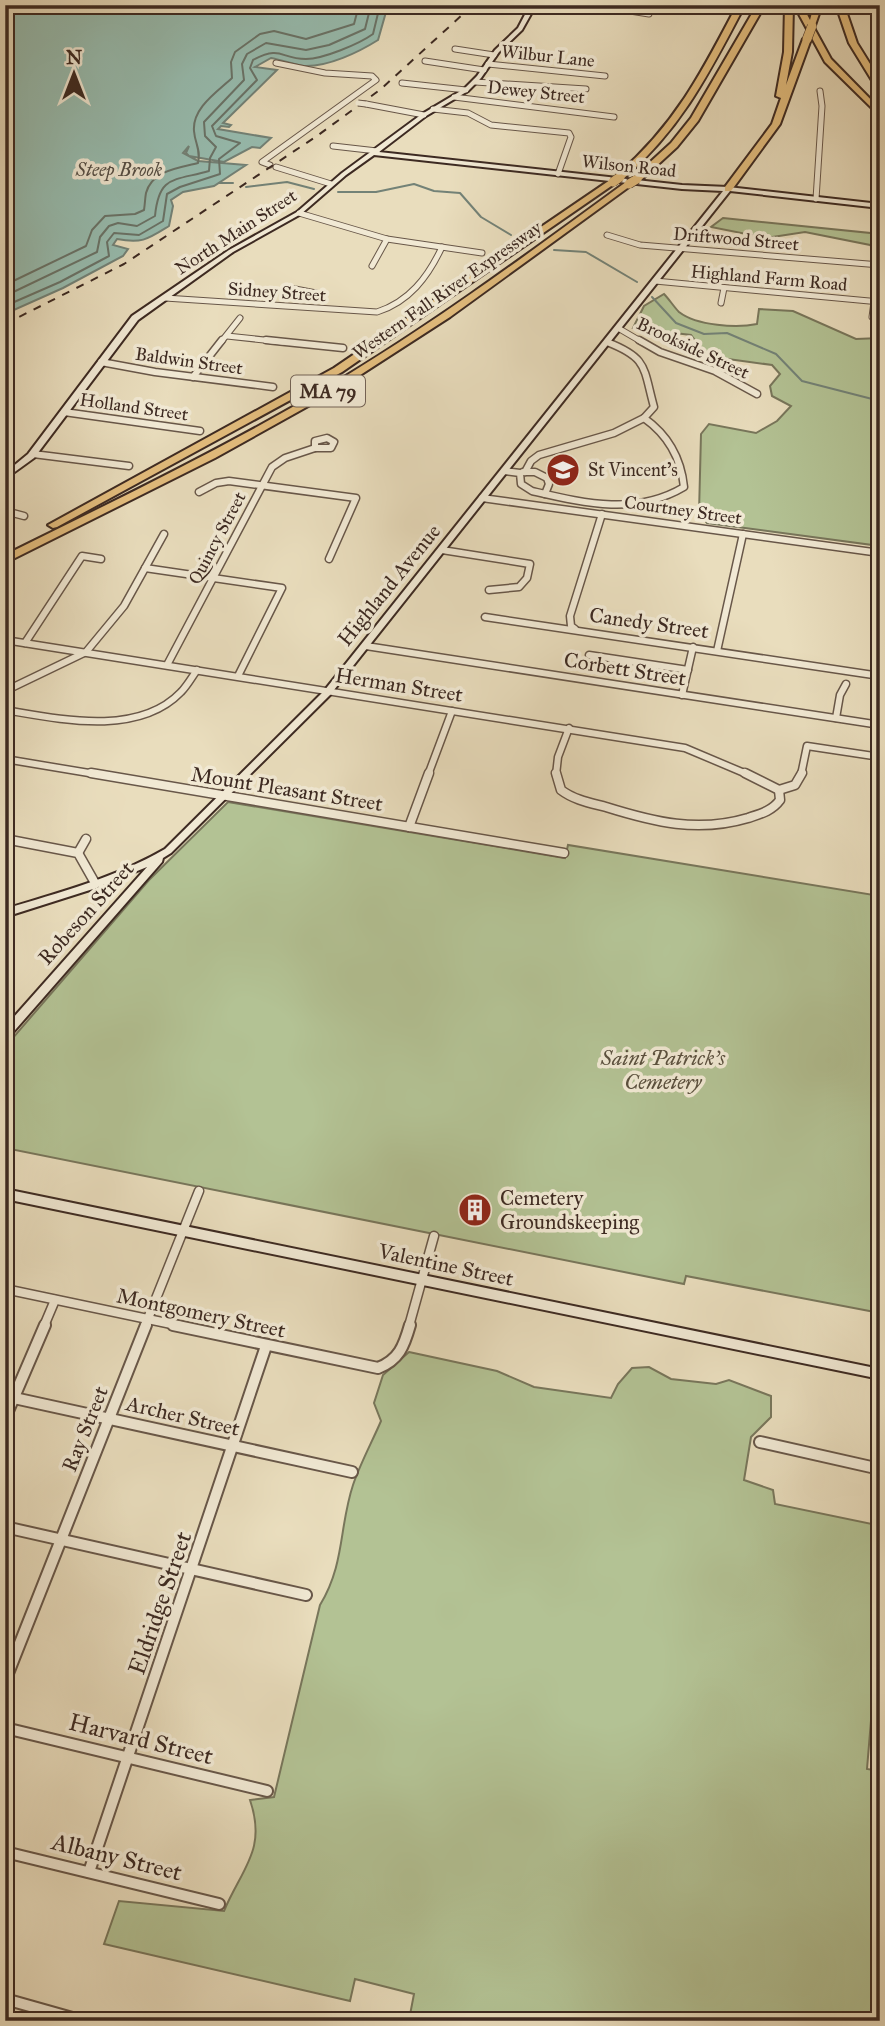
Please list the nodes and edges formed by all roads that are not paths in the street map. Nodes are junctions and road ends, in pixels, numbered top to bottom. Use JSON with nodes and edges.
{"nodes":[{"id":1,"x":533,"y":5,"type":"edge"},
{"id":2,"x":592,"y":5,"type":"edge"},
{"id":3,"x":741,"y":5,"type":"edge"},
{"id":4,"x":761,"y":5,"type":"edge"},
{"id":5,"x":789,"y":5,"type":"edge"},
{"id":6,"x":798,"y":5,"type":"edge"},
{"id":7,"x":818,"y":5,"type":"edge"},
{"id":8,"x":840,"y":5,"type":"edge"},
{"id":9,"x":649,"y":14,"type":"dead end"},
{"id":10,"x":454,"y":49,"type":"dead end"},
{"id":11,"x":494,"y":55,"type":"junction"},
{"id":12,"x":425,"y":61,"type":"dead end"},
{"id":13,"x":276,"y":63,"type":"dead end"},
{"id":14,"x":486,"y":67,"type":"junction"},
{"id":15,"x":605,"y":76,"type":"dead end"},
{"id":16,"x":475,"y":82,"type":"junction"},
{"id":17,"x":401,"y":83,"type":"dead end"},
{"id":18,"x":880,"y":87,"type":"edge"},
{"id":19,"x":586,"y":89,"type":"dead end"},
{"id":20,"x":466,"y":90,"type":"junction"},
{"id":21,"x":820,"y":91,"type":"dead end"},
{"id":22,"x":454,"y":97,"type":"junction"},
{"id":23,"x":348,"y":101,"type":"junction"},
{"id":24,"x":433,"y":109,"type":"junction"},
{"id":25,"x":880,"y":114,"type":"edge"},
{"id":26,"x":424,"y":115,"type":"junction"},
{"id":27,"x":614,"y":117,"type":"dead end"},
{"id":28,"x":763,"y":143,"type":"junction"},
{"id":29,"x":333,"y":146,"type":"dead end"},
{"id":30,"x":375,"y":152,"type":"junction"},
{"id":31,"x":558,"y":174,"type":"junction"},
{"id":32,"x":331,"y":184,"type":"junction"},
{"id":33,"x":728,"y":189,"type":"junction"},
{"id":34,"x":816,"y":199,"type":"junction"},
{"id":35,"x":880,"y":206,"type":"edge"},
{"id":36,"x":299,"y":213,"type":"junction"},
{"id":37,"x":607,"y":235,"type":"dead end"},
{"id":38,"x":387,"y":240,"type":"junction"},
{"id":39,"x":442,"y":247,"type":"junction"},
{"id":40,"x":681,"y":248,"type":"junction"},
{"id":41,"x":482,"y":253,"type":"dead end"},
{"id":42,"x":880,"y":265,"type":"edge"},
{"id":43,"x":372,"y":266,"type":"dead end"},
{"id":44,"x":655,"y":281,"type":"junction"},
{"id":45,"x":290,"y":288,"type":"dead end"},
{"id":46,"x":724,"y":288,"type":"junction"},
{"id":47,"x":303,"y":291,"type":"junction"},
{"id":48,"x":316,"y":293,"type":"dead end"},
{"id":49,"x":165,"y":298,"type":"junction"},
{"id":50,"x":877,"y":302,"type":"edge"},
{"id":51,"x":721,"y":303,"type":"dead end"},
{"id":52,"x":297,"y":308,"type":"junction"},
{"id":53,"x":872,"y":317,"type":"dead end"},
{"id":54,"x":240,"y":318,"type":"dead end"},
{"id":55,"x":618,"y":328,"type":"junction"},
{"id":56,"x":227,"y":336,"type":"junction"},
{"id":57,"x":607,"y":342,"type":"junction"},
{"id":58,"x":343,"y":348,"type":"dead end"},
{"id":59,"x":101,"y":362,"type":"junction"},
{"id":60,"x":193,"y":377,"type":"junction"},
{"id":61,"x":273,"y":387,"type":"dead end"},
{"id":62,"x":757,"y":394,"type":"dead end"},
{"id":63,"x":64,"y":412,"type":"junction"},
{"id":64,"x":644,"y":418,"type":"junction"},
{"id":65,"x":200,"y":431,"type":"dead end"},
{"id":66,"x":315,"y":448,"type":"dead end"},
{"id":67,"x":33,"y":454,"type":"junction"},
{"id":68,"x":129,"y":466,"type":"dead end"},
{"id":69,"x":504,"y":471,"type":"junction"},
{"id":70,"x":522,"y":472,"type":"junction"},
{"id":71,"x":5,"y":477,"type":"edge"},
{"id":72,"x":262,"y":486,"type":"junction"},
{"id":73,"x":199,"y":492,"type":"dead end"},
{"id":74,"x":545,"y":494,"type":"junction"},
{"id":75,"x":482,"y":498,"type":"junction"},
{"id":76,"x":5,"y":512,"type":"edge"},
{"id":77,"x":602,"y":514,"type":"junction"},
{"id":78,"x":24,"y":516,"type":"dead end"},
{"id":79,"x":164,"y":534,"type":"dead end"},
{"id":80,"x":743,"y":534,"type":"junction"},
{"id":81,"x":5,"y":550,"type":"edge"},
{"id":82,"x":442,"y":551,"type":"junction"},
{"id":83,"x":880,"y":553,"type":"edge"},
{"id":84,"x":101,"y":559,"type":"dead end"},
{"id":85,"x":329,"y":559,"type":"dead end"},
{"id":86,"x":5,"y":560,"type":"edge"},
{"id":87,"x":145,"y":568,"type":"junction"},
{"id":88,"x":214,"y":577,"type":"junction"},
{"id":89,"x":489,"y":590,"type":"dead end"},
{"id":90,"x":485,"y":617,"type":"dead end"},
{"id":91,"x":575,"y":629,"type":"junction"},
{"id":92,"x":5,"y":640,"type":"edge"},
{"id":93,"x":25,"y":643,"type":"junction"},
{"id":94,"x":366,"y":646,"type":"junction"},
{"id":95,"x":693,"y":647,"type":"junction"},
{"id":96,"x":718,"y":651,"type":"junction"},
{"id":97,"x":86,"y":652,"type":"junction"},
{"id":98,"x":589,"y":655,"type":"dead end"},
{"id":99,"x":167,"y":665,"type":"junction"},
{"id":100,"x":197,"y":670,"type":"junction"},
{"id":101,"x":688,"y":670,"type":"junction"},
{"id":102,"x":238,"y":676,"type":"junction"},
{"id":103,"x":880,"y":676,"type":"edge"},
{"id":104,"x":846,"y":684,"type":"dead end"},
{"id":105,"x":5,"y":691,"type":"edge"},
{"id":106,"x":328,"y":691,"type":"junction"},
{"id":107,"x":682,"y":695,"type":"junction"},
{"id":108,"x":5,"y":710,"type":"edge"},
{"id":109,"x":452,"y":711,"type":"junction"},
{"id":110,"x":836,"y":718,"type":"junction"},
{"id":111,"x":880,"y":725,"type":"edge"},
{"id":112,"x":569,"y":729,"type":"junction"},
{"id":113,"x":880,"y":757,"type":"edge"},
{"id":114,"x":5,"y":759,"type":"edge"},
{"id":115,"x":779,"y":790,"type":"junction"},
{"id":116,"x":223,"y":796,"type":"junction"},
{"id":117,"x":409,"y":827,"type":"junction"},
{"id":118,"x":5,"y":839,"type":"edge"},
{"id":119,"x":86,"y":839,"type":"dead end"},
{"id":120,"x":168,"y":851,"type":"junction"},
{"id":121,"x":78,"y":853,"type":"junction"},
{"id":122,"x":564,"y":853,"type":"dead end"},
{"id":123,"x":95,"y":883,"type":"junction"},
{"id":124,"x":5,"y":913,"type":"edge"},
{"id":125,"x":7,"y":1029,"type":"edge"},
{"id":126,"x":199,"y":1191,"type":"dead end"},
{"id":127,"x":5,"y":1194,"type":"edge"},
{"id":128,"x":183,"y":1231,"type":"junction"},
{"id":129,"x":434,"y":1236,"type":"dead end"},
{"id":130,"x":420,"y":1280,"type":"junction"},
{"id":131,"x":5,"y":1289,"type":"edge"},
{"id":132,"x":55,"y":1300,"type":"junction"},
{"id":133,"x":147,"y":1320,"type":"junction"},
{"id":134,"x":267,"y":1346,"type":"junction"},
{"id":135,"x":880,"y":1374,"type":"edge"},
{"id":136,"x":10,"y":1397,"type":"edge"},
{"id":137,"x":110,"y":1417,"type":"junction"},
{"id":138,"x":5,"y":1418,"type":"edge"},
{"id":139,"x":760,"y":1442,"type":"dead end"},
{"id":140,"x":234,"y":1446,"type":"junction"},
{"id":141,"x":880,"y":1469,"type":"edge"},
{"id":142,"x":352,"y":1472,"type":"dead end"},
{"id":143,"x":5,"y":1527,"type":"edge"},
{"id":144,"x":60,"y":1539,"type":"junction"},
{"id":145,"x":194,"y":1569,"type":"junction"},
{"id":146,"x":306,"y":1595,"type":"dead end"},
{"id":147,"x":5,"y":1681,"type":"edge"},
{"id":148,"x":5,"y":1728,"type":"edge"},
{"id":149,"x":129,"y":1758,"type":"junction"},
{"id":150,"x":267,"y":1791,"type":"dead end"},
{"id":151,"x":5,"y":1852,"type":"edge"},
{"id":152,"x":89,"y":1872,"type":"junction"},
{"id":153,"x":219,"y":1904,"type":"dead end"},
{"id":154,"x":5,"y":1999,"type":"edge"},
{"id":155,"x":83,"y":2021,"type":"edge"}],
"edges":[{"from":1,"to":11,"type":"main road","name":"North Main Street"},
{"from":2,"to":9,"type":"street"},
{"from":3,"to":81,"type":"highway","name":"Western Fall River Expressway","number":"MA 79"},
{"from":4,"to":86,"type":"highway","name":"Western Fall River Expressway","number":"MA 79"},
{"from":5,"to":28,"type":"highway"},
{"from":6,"to":25,"type":"highway"},
{"from":7,"to":28,"type":"highway","bridge":true},
{"from":8,"to":18,"type":"highway"},
{"from":10,"to":11,"type":"street"},
{"from":11,"to":14,"type":"main road","name":"North Main Street"},
{"from":12,"to":14,"type":"street","name":"Wilbur Lane"},
{"from":13,"to":23,"type":"street"},
{"from":14,"to":15,"type":"street","name":"Wilbur Lane"},
{"from":14,"to":16,"type":"main road","name":"North Main Street"},
{"from":16,"to":19,"type":"street"},
{"from":16,"to":20,"type":"main road","name":"North Main Street"},
{"from":17,"to":20,"type":"street"},
{"from":20,"to":22,"type":"main road","name":"North Main Street"},
{"from":21,"to":34,"type":"street"},
{"from":22,"to":24,"type":"main road","name":"North Main Street"},
{"from":22,"to":27,"type":"street","name":"Dewey Street"},
{"from":23,"to":26,"type":"street","bridge":true},
{"from":23,"to":32,"type":"street"},
{"from":24,"to":26,"type":"main road","name":"North Main Street"},
{"from":24,"to":31,"type":"street"},
{"from":26,"to":30,"type":"main road","name":"North Main Street"},
{"from":28,"to":33,"type":"highway"},
{"from":29,"to":30,"type":"street","name":"Wilson Road"},
{"from":30,"to":31,"type":"main road","name":"Wilson Road"},
{"from":30,"to":32,"type":"main road","name":"North Main Street"},
{"from":31,"to":33,"type":"main road","name":"Wilson Road"},
{"from":32,"to":36,"type":"main road","name":"North Main Street"},
{"from":33,"to":34,"type":"main road","name":"Wilson Road"},
{"from":33,"to":40,"type":"main road","name":"Highland Avenue"},
{"from":34,"to":35,"type":"main road","name":"Wilson Road"},
{"from":36,"to":38,"type":"street"},
{"from":36,"to":49,"type":"main road","name":"North Main Street"},
{"from":37,"to":40,"type":"street","name":"Driftwood Street"},
{"from":38,"to":39,"type":"street"},
{"from":38,"to":43,"type":"street"},
{"from":39,"to":41,"type":"street"},
{"from":39,"to":52,"type":"street","name":"Sidney Street"},
{"from":40,"to":42,"type":"street","name":"Driftwood Street"},
{"from":40,"to":44,"type":"main road","name":"Highland Avenue"},
{"from":44,"to":46,"type":"street","name":"Highland Farm Road"},
{"from":44,"to":55,"type":"main road","name":"Highland Avenue"},
{"from":45,"to":47,"type":"street"},
{"from":46,"to":50,"type":"street","name":"Highland Farm Road"},
{"from":46,"to":51,"type":"street"},
{"from":47,"to":48,"type":"street"},
{"from":47,"to":52,"type":"street"},
{"from":49,"to":52,"type":"street","name":"Sidney Street"},
{"from":49,"to":59,"type":"main road","name":"North Main Street"},
{"from":50,"to":53,"type":"street"},
{"from":54,"to":56,"type":"street"},
{"from":55,"to":57,"type":"main road","name":"Highland Avenue"},
{"from":55,"to":62,"type":"street","name":"Brookside Street"},
{"from":56,"to":58,"type":"street"},
{"from":56,"to":60,"type":"street"},
{"from":57,"to":64,"type":"street"},
{"from":57,"to":69,"type":"main road","name":"Highland Avenue"},
{"from":59,"to":60,"type":"street","name":"Baldwin Street"},
{"from":59,"to":63,"type":"main road","name":"North Main Street"},
{"from":60,"to":61,"type":"street","name":"Baldwin Street"},
{"from":63,"to":65,"type":"street","name":"Holland Street"},
{"from":63,"to":67,"type":"main road","name":"North Main Street"},
{"from":64,"to":70,"type":"street"},
{"from":64,"to":74,"type":"street"},
{"from":66,"to":72,"type":"street","name":"Quincy Street"},
{"from":67,"to":68,"type":"street"},
{"from":67,"to":71,"type":"main road","name":"North Main Street"},
{"from":69,"to":70,"type":"street"},
{"from":69,"to":75,"type":"main road","name":"Highland Avenue"},
{"from":70,"to":74,"type":"street"},
{"from":70,"to":74,"type":"street"},
{"from":72,"to":73,"type":"street"},
{"from":72,"to":85,"type":"street"},
{"from":72,"to":88,"type":"street","name":"Quincy Street"},
{"from":75,"to":77,"type":"street","name":"Courtney Street"},
{"from":75,"to":82,"type":"main road","name":"Highland Avenue"},
{"from":76,"to":78,"type":"street"},
{"from":77,"to":80,"type":"street","name":"Courtney Street"},
{"from":77,"to":91,"type":"street"},
{"from":79,"to":87,"type":"street"},
{"from":80,"to":83,"type":"street","name":"Courtney Street"},
{"from":80,"to":96,"type":"street"},
{"from":82,"to":89,"type":"street"},
{"from":82,"to":94,"type":"main road","name":"Highland Avenue"},
{"from":84,"to":93,"type":"street"},
{"from":87,"to":88,"type":"street"},
{"from":87,"to":97,"type":"street"},
{"from":88,"to":99,"type":"street","name":"Quincy Street"},
{"from":88,"to":102,"type":"street"},
{"from":90,"to":91,"type":"street","name":"Canedy Street"},
{"from":91,"to":95,"type":"street","name":"Canedy Street"},
{"from":92,"to":93,"type":"street","name":"Herman Street"},
{"from":93,"to":97,"type":"street","name":"Herman Street"},
{"from":94,"to":106,"type":"main road","name":"Highland Avenue"},
{"from":94,"to":107,"type":"street","name":"Corbett Street"},
{"from":95,"to":96,"type":"street","name":"Canedy Street"},
{"from":95,"to":101,"type":"street"},
{"from":96,"to":103,"type":"street"},
{"from":97,"to":99,"type":"street","name":"Herman Street"},
{"from":97,"to":105,"type":"street"},
{"from":98,"to":101,"type":"street"},
{"from":99,"to":100,"type":"street","name":"Herman Street"},
{"from":100,"to":102,"type":"street","name":"Herman Street"},
{"from":100,"to":108,"type":"street"},
{"from":101,"to":107,"type":"street"},
{"from":102,"to":106,"type":"street","name":"Herman Street"},
{"from":104,"to":110,"type":"street"},
{"from":106,"to":109,"type":"street","name":"Herman Street"},
{"from":106,"to":116,"type":"main road","name":"Highland Avenue"},
{"from":107,"to":110,"type":"street","name":"Corbett Street"},
{"from":109,"to":112,"type":"street","name":"Herman Street"},
{"from":109,"to":117,"type":"street"},
{"from":110,"to":111,"type":"street","name":"Corbett Street"},
{"from":112,"to":115,"type":"street","name":"Herman Street"},
{"from":112,"to":115,"type":"street"},
{"from":113,"to":115,"type":"street"},
{"from":114,"to":116,"type":"street","name":"Mount Pleasant Street"},
{"from":116,"to":117,"type":"street","name":"Mount Pleasant Street"},
{"from":116,"to":120,"type":"main road","name":"Highland Avenue"},
{"from":117,"to":122,"type":"street","name":"Mount Pleasant Street"},
{"from":118,"to":121,"type":"street"},
{"from":119,"to":121,"type":"street"},
{"from":120,"to":123,"type":"main road","name":"Highland Avenue"},
{"from":120,"to":125,"type":"main road","name":"Robeson Street"},
{"from":121,"to":123,"type":"street"},
{"from":123,"to":124,"type":"main road","name":"Highland Avenue"},
{"from":126,"to":128,"type":"street","name":"Ray Street"},
{"from":127,"to":128,"type":"main road","name":"Valentine Street"},
{"from":128,"to":130,"type":"main road","name":"Valentine Street"},
{"from":128,"to":133,"type":"street","name":"Ray Street"},
{"from":129,"to":130,"type":"street"},
{"from":130,"to":134,"type":"street","name":"Montgomery Street"},
{"from":130,"to":135,"type":"main road","name":"Valentine Street"},
{"from":131,"to":132,"type":"street","name":"Montgomery Street"},
{"from":132,"to":133,"type":"street","name":"Montgomery Street"},
{"from":132,"to":136,"type":"street"},
{"from":133,"to":134,"type":"street","name":"Montgomery Street"},
{"from":133,"to":137,"type":"street","name":"Ray Street"},
{"from":134,"to":140,"type":"street","name":"Eldridge Street"},
{"from":136,"to":137,"type":"street","name":"Archer Street"},
{"from":136,"to":138,"type":"street"},
{"from":137,"to":140,"type":"street","name":"Archer Street"},
{"from":137,"to":144,"type":"street","name":"Ray Street"},
{"from":139,"to":141,"type":"street"},
{"from":140,"to":142,"type":"street","name":"Archer Street"},
{"from":140,"to":145,"type":"street","name":"Eldridge Street"},
{"from":143,"to":144,"type":"street"},
{"from":144,"to":145,"type":"street"},
{"from":144,"to":147,"type":"street","name":"Ray Street"},
{"from":145,"to":146,"type":"street"},
{"from":145,"to":149,"type":"street","name":"Eldridge Street"},
{"from":148,"to":149,"type":"street","name":"Harvard Street"},
{"from":149,"to":150,"type":"street","name":"Harvard Street"},
{"from":149,"to":152,"type":"street","name":"Eldridge Street"},
{"from":151,"to":152,"type":"street","name":"Albany Street"},
{"from":152,"to":153,"type":"street","name":"Albany Street"},
{"from":154,"to":155,"type":"street"}]}
